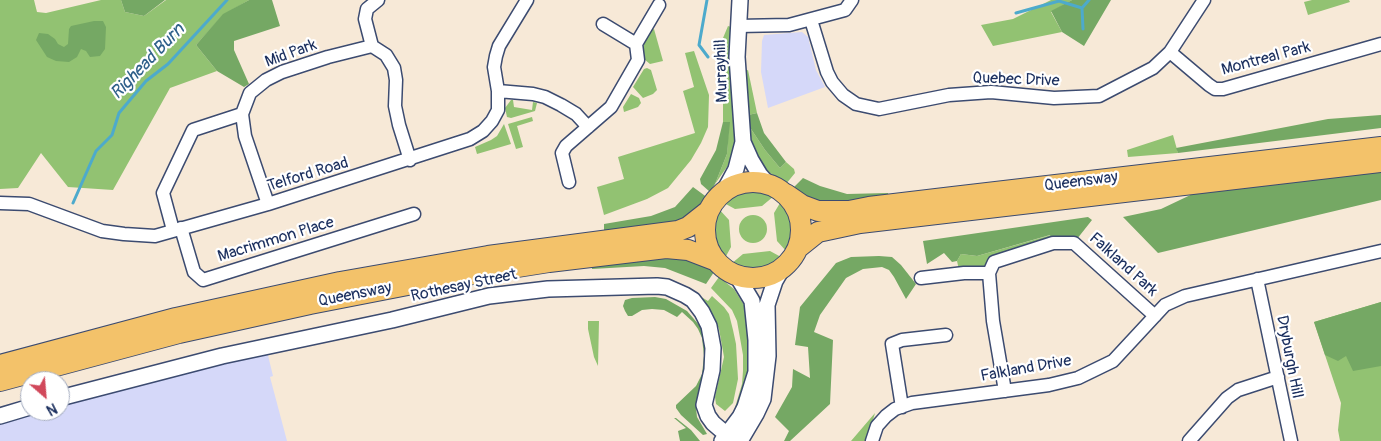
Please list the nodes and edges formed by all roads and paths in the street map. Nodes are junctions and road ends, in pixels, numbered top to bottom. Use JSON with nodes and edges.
{"nodes":[{"id":1,"x":378,"y":0,"type":"edge"},
{"id":2,"x":527,"y":0,"type":"edge"},
{"id":3,"x":740,"y":0,"type":"edge"},
{"id":4,"x":852,"y":0,"type":"edge"},
{"id":5,"x":1204,"y":0,"type":"edge"},
{"id":6,"x":658,"y":5,"type":"dead end"},
{"id":7,"x":811,"y":20,"type":"junction"},
{"id":8,"x":603,"y":24,"type":"dead end"},
{"id":9,"x":738,"y":26,"type":"junction"},
{"id":10,"x":636,"y":44,"type":"junction"},
{"id":11,"x":1381,"y":44,"type":"edge"},
{"id":12,"x":372,"y":46,"type":"junction"},
{"id":13,"x":1170,"y":52,"type":"junction"},
{"id":14,"x":498,"y":91,"type":"junction"},
{"id":15,"x":242,"y":114,"type":"junction"},
{"id":16,"x":588,"y":128,"type":"junction"},
{"id":17,"x":743,"y":142,"type":"junction"},
{"id":18,"x":1381,"y":147,"type":"edge"},
{"id":19,"x":410,"y":160,"type":"junction"},
{"id":20,"x":1381,"y":162,"type":"edge"},
{"id":21,"x":570,"y":182,"type":"dead end"},
{"id":22,"x":724,"y":191,"type":"junction"},
{"id":23,"x":782,"y":193,"type":"junction"},
{"id":24,"x":0,"y":203,"type":"edge"},
{"id":25,"x":268,"y":204,"type":"junction"},
{"id":26,"x":708,"y":211,"type":"junction"},
{"id":27,"x":414,"y":214,"type":"dead end"},
{"id":28,"x":177,"y":229,"type":"junction"},
{"id":29,"x":798,"y":248,"type":"junction"},
{"id":30,"x":1381,"y":251,"type":"edge"},
{"id":31,"x":711,"y":257,"type":"junction"},
{"id":32,"x":782,"y":269,"type":"junction"},
{"id":33,"x":988,"y":274,"type":"junction"},
{"id":34,"x":737,"y":276,"type":"junction"},
{"id":35,"x":921,"y":278,"type":"dead end"},
{"id":36,"x":1257,"y":279,"type":"junction"},
{"id":37,"x":1155,"y":316,"type":"junction"},
{"id":38,"x":946,"y":336,"type":"dead end"},
{"id":39,"x":0,"y":366,"type":"edge"},
{"id":40,"x":1278,"y":377,"type":"junction"},
{"id":41,"x":0,"y":381,"type":"edge"},
{"id":42,"x":1005,"y":391,"type":"junction"},
{"id":43,"x":70,"y":395,"type":"edge"},
{"id":44,"x":902,"y":406,"type":"junction"},
{"id":45,"x":20,"y":410,"type":"edge"},
{"id":46,"x":0,"y":416,"type":"edge"},
{"id":47,"x":731,"y":439,"type":"edge"},
{"id":48,"x":872,"y":441,"type":"edge"},
{"id":49,"x":1189,"y":441,"type":"edge"},
{"id":50,"x":1290,"y":441,"type":"edge"}],
"edges":[{"from":1,"to":12,"type":"street"},
{"from":2,"to":14,"type":"street","name":"Telford Road"},
{"from":3,"to":9,"type":"street","name":"Murrayhill"},
{"from":4,"to":7,"type":"street"},
{"from":5,"to":13,"type":"street","name":"Quebec Drive"},
{"from":6,"to":10,"type":"street"},
{"from":7,"to":9,"type":"street"},
{"from":7,"to":13,"type":"street","name":"Quebec Drive"},
{"from":8,"to":10,"type":"street"},
{"from":9,"to":17,"type":"street","name":"Murrayhill"},
{"from":10,"to":16,"type":"street"},
{"from":11,"to":13,"type":"street","name":"Montreal Park"},
{"from":12,"to":15,"type":"street","name":"Mid Park"},
{"from":12,"to":19,"type":"street"},
{"from":14,"to":16,"type":"street"},
{"from":14,"to":19,"type":"street","name":"Telford Road"},
{"from":15,"to":25,"type":"street"},
{"from":15,"to":28,"type":"street"},
{"from":16,"to":21,"type":"street"},
{"from":17,"to":22,"type":"street","name":"Murrayhill"},
{"from":17,"to":23,"type":"street","name":"Murrayhill"},
{"from":18,"to":23,"type":"highway","name":"Queensway"},
{"from":19,"to":25,"type":"street","name":"Telford Road"},
{"from":20,"to":29,"type":"highway","name":"Queensway"},
{"from":22,"to":23,"type":"highway"},
{"from":22,"to":26,"type":"highway"},
{"from":23,"to":29,"type":"highway"},
{"from":24,"to":28,"type":"street","name":"Telford Road"},
{"from":25,"to":28,"type":"street","name":"Telford Road"},
{"from":26,"to":31,"type":"highway"},
{"from":26,"to":39,"type":"highway","name":"Queensway"},
{"from":27,"to":28,"type":"street","name":"Macrimmon Place"},
{"from":29,"to":32,"type":"highway"},
{"from":30,"to":36,"type":"street","name":"Falkland Drive"},
{"from":31,"to":34,"type":"highway"},
{"from":31,"to":41,"type":"highway","name":"Queensway"},
{"from":32,"to":34,"type":"highway"},
{"from":32,"to":47,"type":"street"},
{"from":33,"to":35,"type":"street"},
{"from":33,"to":37,"type":"street","name":"Falkland Park"},
{"from":33,"to":42,"type":"street"},
{"from":34,"to":47,"type":"street"},
{"from":36,"to":37,"type":"street","name":"Falkland Drive"},
{"from":36,"to":40,"type":"street","name":"Dryburgh Hill"},
{"from":37,"to":42,"type":"street","name":"Falkland Drive"},
{"from":38,"to":44,"type":"street"},
{"from":40,"to":49,"type":"street"},
{"from":40,"to":50,"type":"street","name":"Dryburgh Hill"},
{"from":42,"to":44,"type":"street","name":"Falkland Drive"},
{"from":43,"to":47,"type":"street","name":"Rothesay Street"},
{"from":44,"to":48,"type":"street","name":"Falkland Drive"},
{"from":45,"to":46,"type":"street"}]}
